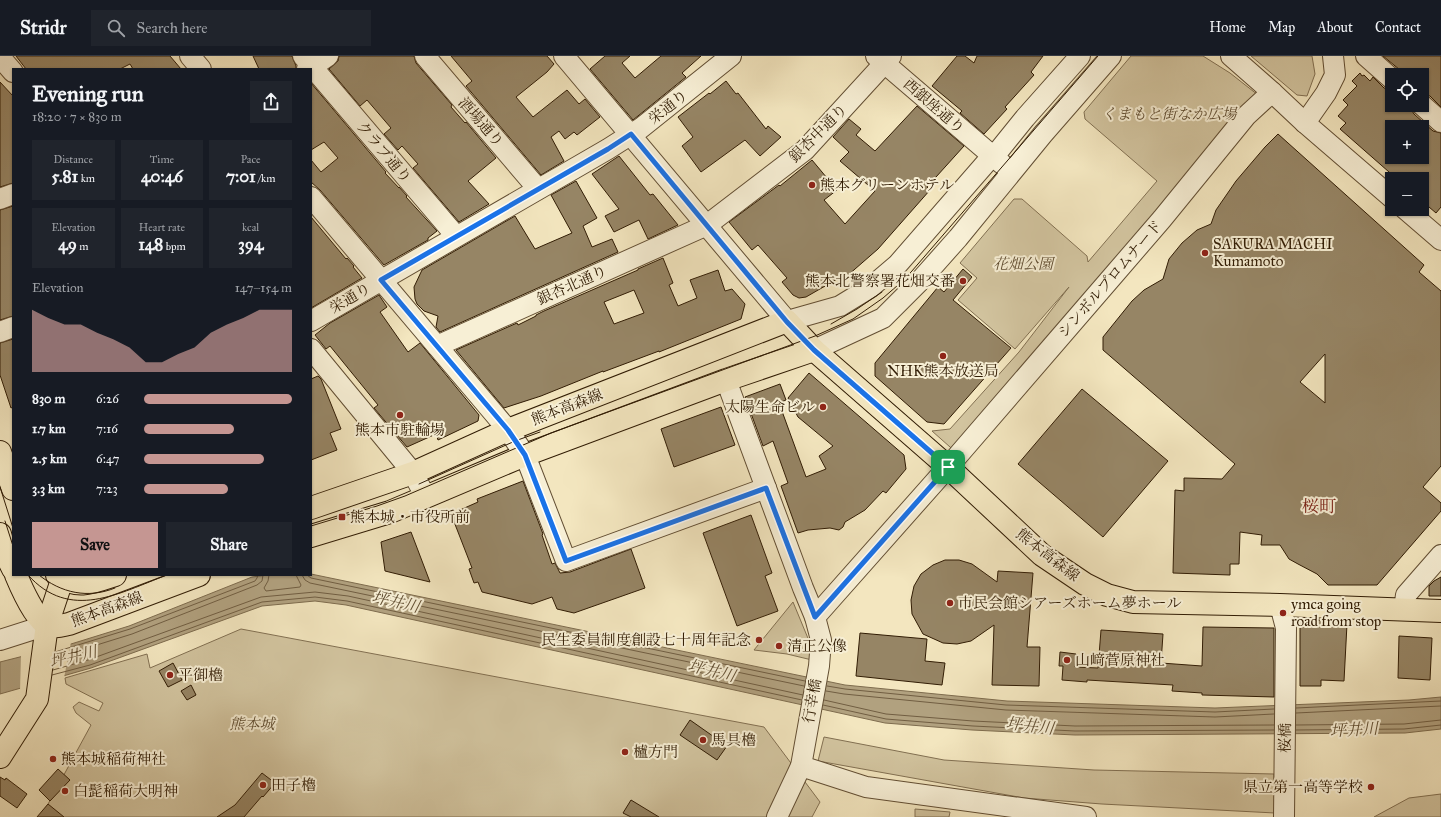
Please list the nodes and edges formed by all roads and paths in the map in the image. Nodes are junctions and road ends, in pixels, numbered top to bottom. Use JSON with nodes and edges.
{"nodes":[{"id":1,"x":424,"y":56,"type":"edge"},
{"id":2,"x":564,"y":56,"type":"edge"},
{"id":3,"x":1080,"y":56,"type":"edge"},
{"id":4,"x":1111,"y":56,"type":"edge"},
{"id":5,"x":1231,"y":56,"type":"edge"},
{"id":6,"x":1333,"y":56,"type":"edge"},
{"id":7,"x":1366,"y":56,"type":"edge"},
{"id":8,"x":0,"y":57,"type":"edge"},
{"id":9,"x":729,"y":57,"type":"edge"},
{"id":10,"x":884,"y":58,"type":"edge"},
{"id":11,"x":313,"y":62,"type":"edge"},
{"id":12,"x":12,"y":71,"type":"edge"},
{"id":13,"x":1385,"y":73,"type":"edge"},
{"id":14,"x":1272,"y":92,"type":"junction"},
{"id":15,"x":1429,"y":111,"type":"edge"},
{"id":16,"x":1441,"y":122,"type":"edge"},
{"id":17,"x":1304,"y":123,"type":"junction"},
{"id":18,"x":631,"y":134,"type":"junction"},
{"id":19,"x":992,"y":156,"type":"junction"},
{"id":20,"x":1012,"y":172,"type":"junction"},
{"id":21,"x":538,"y":189,"type":"junction"},
{"id":22,"x":1385,"y":192,"type":"edge"},
{"id":23,"x":12,"y":194,"type":"edge"},
{"id":24,"x":312,"y":198,"type":"edge"},
{"id":25,"x":0,"y":199,"type":"edge"},
{"id":26,"x":1413,"y":216,"type":"edge"},
{"id":27,"x":707,"y":225,"type":"junction"},
{"id":28,"x":456,"y":236,"type":"junction"},
{"id":29,"x":1441,"y":240,"type":"edge"},
{"id":30,"x":381,"y":280,"type":"junction"},
{"id":31,"x":312,"y":320,"type":"edge"},
{"id":32,"x":787,"y":322,"type":"junction"},
{"id":33,"x":12,"y":327,"type":"edge"},
{"id":34,"x":0,"y":332,"type":"edge"},
{"id":35,"x":437,"y":346,"type":"junction"},
{"id":36,"x":312,"y":350,"type":"edge"},
{"id":37,"x":814,"y":350,"type":"junction"},
{"id":38,"x":726,"y":380,"type":"junction"},
{"id":39,"x":508,"y":430,"type":"junction"},
{"id":40,"x":525,"y":455,"type":"junction"},
{"id":41,"x":5,"y":456,"type":"edge"},
{"id":42,"x":948,"y":467,"type":"junction"},
{"id":43,"x":413,"y":472,"type":"junction"},
{"id":44,"x":12,"y":484,"type":"edge"},
{"id":45,"x":766,"y":488,"type":"junction"},
{"id":46,"x":425,"y":496,"type":"junction"},
{"id":47,"x":312,"y":508,"type":"edge"},
{"id":48,"x":0,"y":534,"type":"edge"},
{"id":49,"x":312,"y":536,"type":"edge"},
{"id":50,"x":1441,"y":555,"type":"edge"},
{"id":51,"x":12,"y":567,"type":"edge"},
{"id":52,"x":16,"y":576,"type":"edge"},
{"id":53,"x":112,"y":576,"type":"edge"},
{"id":54,"x":196,"y":576,"type":"edge"},
{"id":55,"x":60,"y":577,"type":"edge"},
{"id":56,"x":1280,"y":605,"type":"junction"},
{"id":57,"x":1404,"y":609,"type":"junction"},
{"id":58,"x":1441,"y":611,"type":"edge"},
{"id":59,"x":815,"y":617,"type":"junction"},
{"id":60,"x":46,"y":634,"type":"junction"},
{"id":61,"x":0,"y":640,"type":"edge"},
{"id":62,"x":0,"y":757,"type":"edge"},
{"id":63,"x":801,"y":766,"type":"junction"},
{"id":64,"x":777,"y":817,"type":"edge"},
{"id":65,"x":1086,"y":817,"type":"edge"},
{"id":66,"x":1284,"y":817,"type":"edge"}],
"edges":[{"from":1,"to":21,"type":"street","name":"酒場通り"},
{"from":2,"to":18,"type":"street"},
{"from":3,"to":19,"type":"street"},
{"from":4,"to":20,"type":"street"},
{"from":5,"to":14,"type":"street"},
{"from":6,"to":17,"type":"street"},
{"from":7,"to":13,"type":"street"},
{"from":8,"to":12,"type":"street"},
{"from":9,"to":18,"type":"street","name":"栄通り"},
{"from":10,"to":19,"type":"street","name":"西銀座通り"},
{"from":10,"to":27,"type":"street","name":"銀杏中通り"},
{"from":11,"to":28,"type":"street","name":"クラブ通り"},
{"from":14,"to":17,"type":"street"},
{"from":14,"to":42,"type":"street","name":"シンボルプロムナード"},
{"from":15,"to":16,"type":"street"},
{"from":17,"to":22,"type":"street"},
{"from":18,"to":21,"type":"street","name":"栄通り"},
{"from":18,"to":27,"type":"street"},
{"from":19,"to":20,"type":"street","name":"西銀座通り"},
{"from":19,"to":32,"type":"street"},
{"from":20,"to":37,"type":"street"},
{"from":21,"to":28,"type":"street","name":"栄通り"},
{"from":23,"to":25,"type":"street"},
{"from":24,"to":30,"type":"street"},
{"from":26,"to":29,"type":"street"},
{"from":27,"to":32,"type":"street"},
{"from":27,"to":35,"type":"street","name":"銀杏北通り"},
{"from":28,"to":30,"type":"street","name":"栄通り"},
{"from":30,"to":31,"type":"street","name":"栄通り"},
{"from":30,"to":35,"type":"street"},
{"from":32,"to":37,"type":"main road","name":"熊本高森線"},
{"from":32,"to":39,"type":"main road","name":"熊本高森線"},
{"from":33,"to":34,"type":"street"},
{"from":35,"to":39,"type":"street"},
{"from":36,"to":43,"type":"street"},
{"from":37,"to":38,"type":"main road","name":"熊本高森線"},
{"from":37,"to":42,"type":"main road","name":"熊本高森線"},
{"from":38,"to":40,"type":"main road","name":"熊本高森線"},
{"from":38,"to":45,"type":"street","name":"行幸橋"},
{"from":39,"to":40,"type":"street"},
{"from":39,"to":43,"type":"main road","name":"熊本高森線"},
{"from":40,"to":45,"type":"street"},
{"from":40,"to":46,"type":"main road","name":"熊本高森線"},
{"from":41,"to":44,"type":"main road"},
{"from":42,"to":56,"type":"main road","name":"熊本高森線"},
{"from":42,"to":59,"type":"street","name":"シンボルプロムナード"},
{"from":43,"to":46,"type":"street"},
{"from":43,"to":47,"type":"main road","name":"熊本高森線"},
{"from":45,"to":59,"type":"street","name":"行幸橋"},
{"from":46,"to":49,"type":"main road","name":"熊本高森線"},
{"from":48,"to":51,"type":"main road"},
{"from":50,"to":57,"type":"street"},
{"from":52,"to":60,"type":"main road"},
{"from":53,"to":55,"type":"main road","name":"熊本高森線"},
{"from":54,"to":60,"type":"main road","name":"熊本高森線"},
{"from":55,"to":60,"type":"main road"},
{"from":56,"to":57,"type":"main road","name":"熊本高森線"},
{"from":56,"to":66,"type":"street","name":"桜橋"},
{"from":57,"to":58,"type":"main road","name":"熊本高森線"},
{"from":59,"to":63,"type":"street","name":"行幸橋"},
{"from":60,"to":61,"type":"street"},
{"from":60,"to":62,"type":"main road"},
{"from":63,"to":64,"type":"street","name":"行幸橋"},
{"from":63,"to":65,"type":"street"}]}
